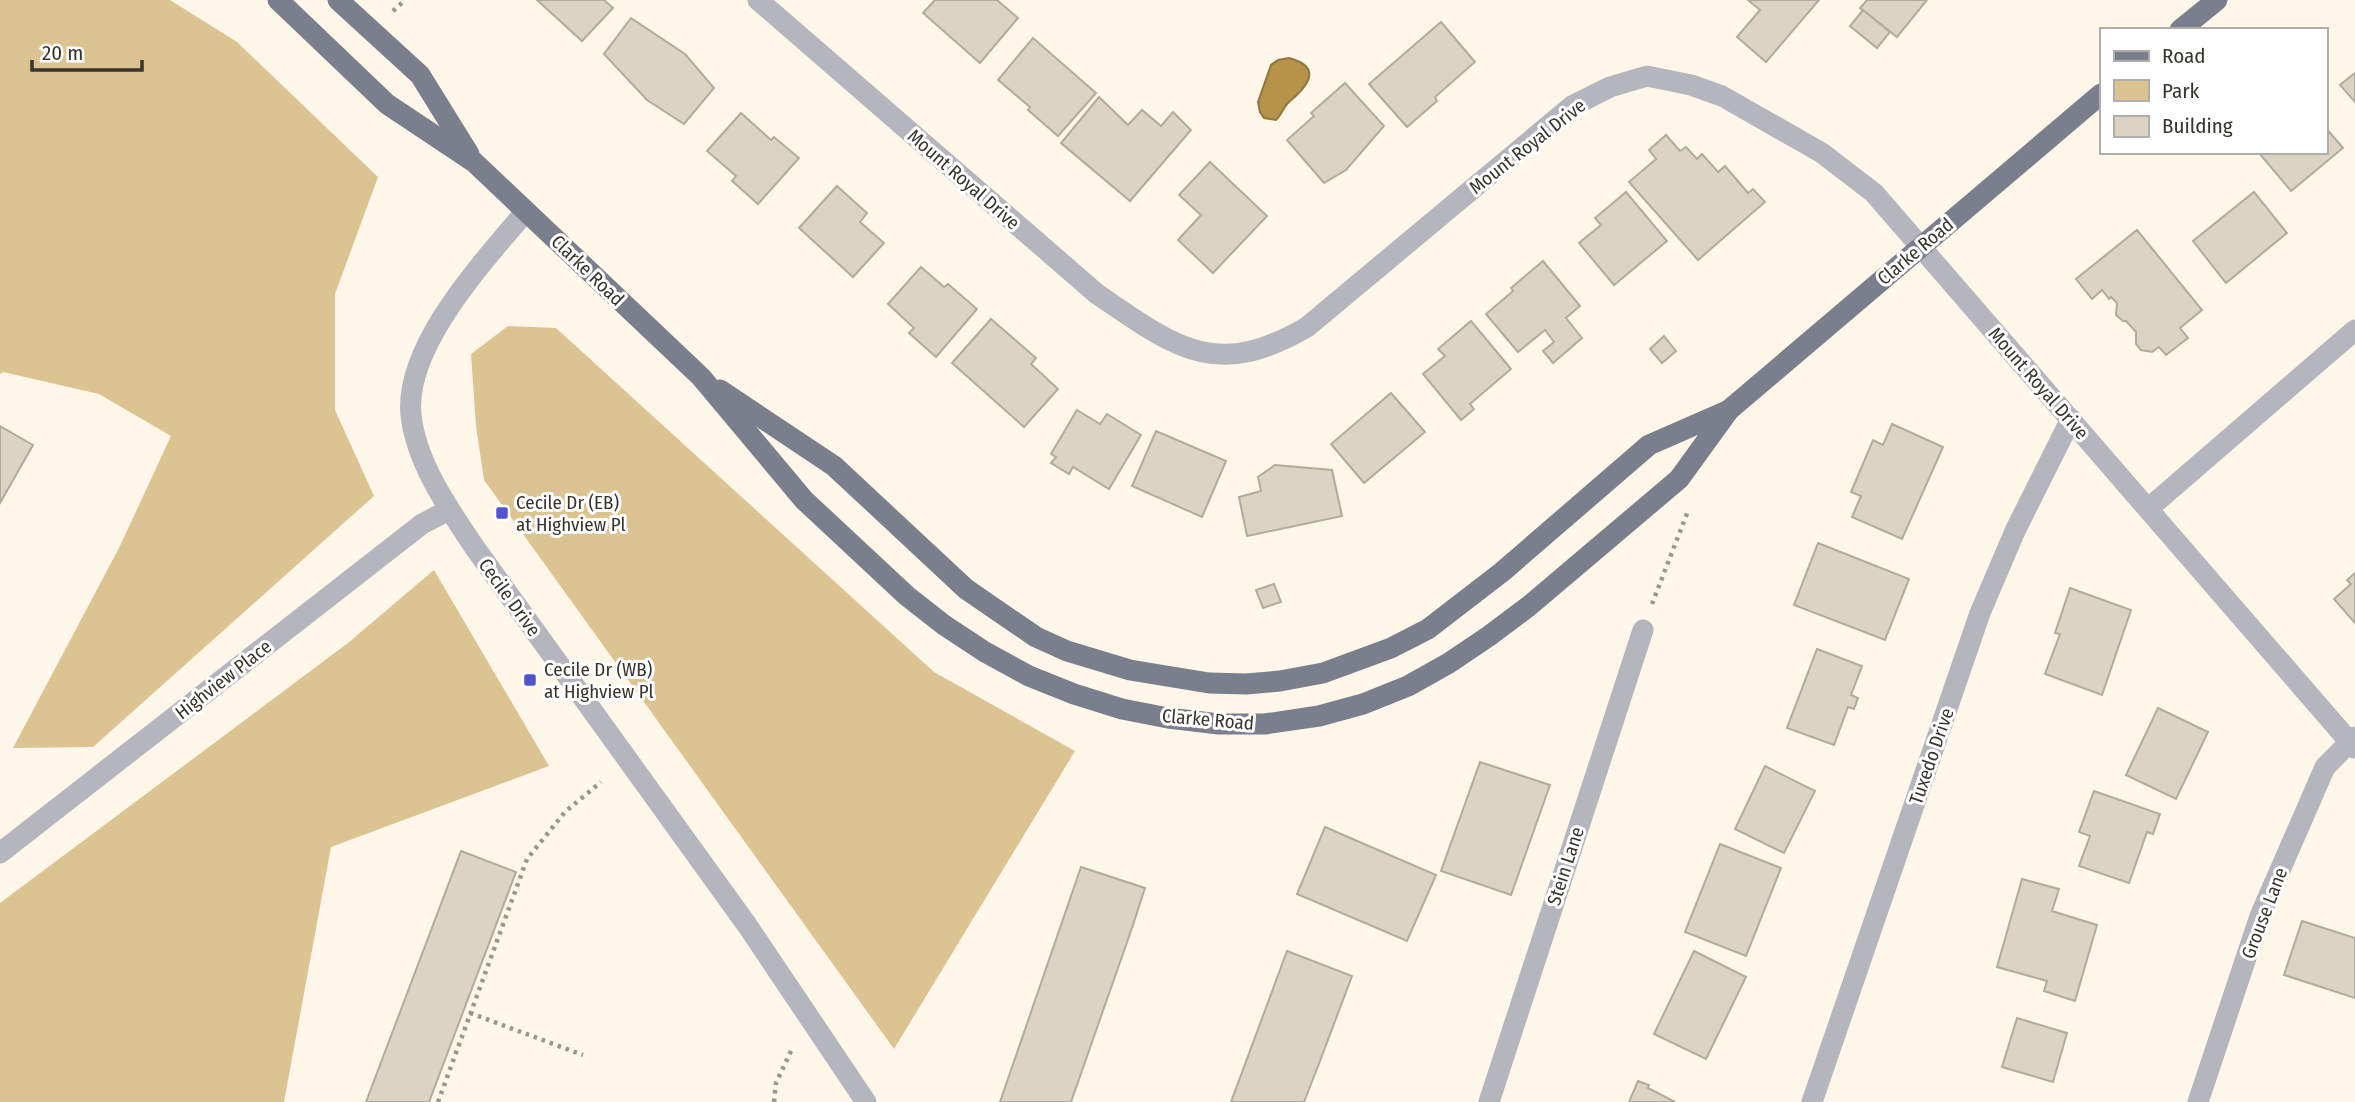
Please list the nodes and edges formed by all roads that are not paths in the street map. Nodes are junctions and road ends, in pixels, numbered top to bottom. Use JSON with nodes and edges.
{"nodes":[{"id":1,"x":278,"y":0,"type":"edge"},
{"id":2,"x":338,"y":0,"type":"edge"},
{"id":3,"x":758,"y":0,"type":"edge"},
{"id":4,"x":2217,"y":0,"type":"edge"},
{"id":5,"x":2182,"y":28,"type":"edge"},
{"id":6,"x":2100,"y":95,"type":"edge"},
{"id":7,"x":474,"y":162,"type":"junction"},
{"id":8,"x":526,"y":211,"type":"junction"},
{"id":9,"x":1921,"y":246,"type":"junction"},
{"id":10,"x":2355,"y":330,"type":"edge"},
{"id":11,"x":701,"y":377,"type":"junction"},
{"id":12,"x":1729,"y":410,"type":"junction"},
{"id":13,"x":2071,"y":419,"type":"junction"},
{"id":14,"x":2149,"y":508,"type":"junction"},
{"id":15,"x":449,"y":510,"type":"junction"},
{"id":16,"x":1643,"y":630,"type":"road end"},
{"id":17,"x":2353,"y":742,"type":"edge"},
{"id":18,"x":0,"y":853,"type":"edge"},
{"id":19,"x":866,"y":1102,"type":"edge"},
{"id":20,"x":1489,"y":1102,"type":"edge"},
{"id":21,"x":1812,"y":1102,"type":"edge"},
{"id":22,"x":2198,"y":1102,"type":"edge"}],
"edges":[{"from":1,"to":7,"type":"main road","name":"Clarke Road"},
{"from":2,"to":7,"type":"main road","name":"Clarke Road"},
{"from":3,"to":9,"type":"street","name":"Mount Royal Drive"},
{"from":4,"to":5,"type":"main road"},
{"from":6,"to":9,"type":"main road","name":"Clarke Road"},
{"from":7,"to":8,"type":"main road","name":"Clarke Road"},
{"from":8,"to":11,"type":"main road","name":"Clarke Road"},
{"from":8,"to":15,"type":"street","name":"Cecile Drive"},
{"from":9,"to":12,"type":"main road","name":"Clarke Road"},
{"from":9,"to":13,"type":"street","name":"Mount Royal Drive"},
{"from":10,"to":14,"type":"street"},
{"from":11,"to":12,"type":"main road","name":"Clarke Road"},
{"from":11,"to":12,"type":"main road","name":"Clarke Road"},
{"from":13,"to":14,"type":"street","name":"Mount Royal Drive"},
{"from":13,"to":21,"type":"street","name":"Tuxedo Drive"},
{"from":14,"to":17,"type":"street","name":"Mount Royal Drive"},
{"from":15,"to":18,"type":"street","name":"Highview Place"},
{"from":15,"to":19,"type":"street","name":"Cecile Drive"},
{"from":16,"to":20,"type":"street","name":"Stein Lane"},
{"from":17,"to":22,"type":"street","name":"Grouse Lane"}]}
